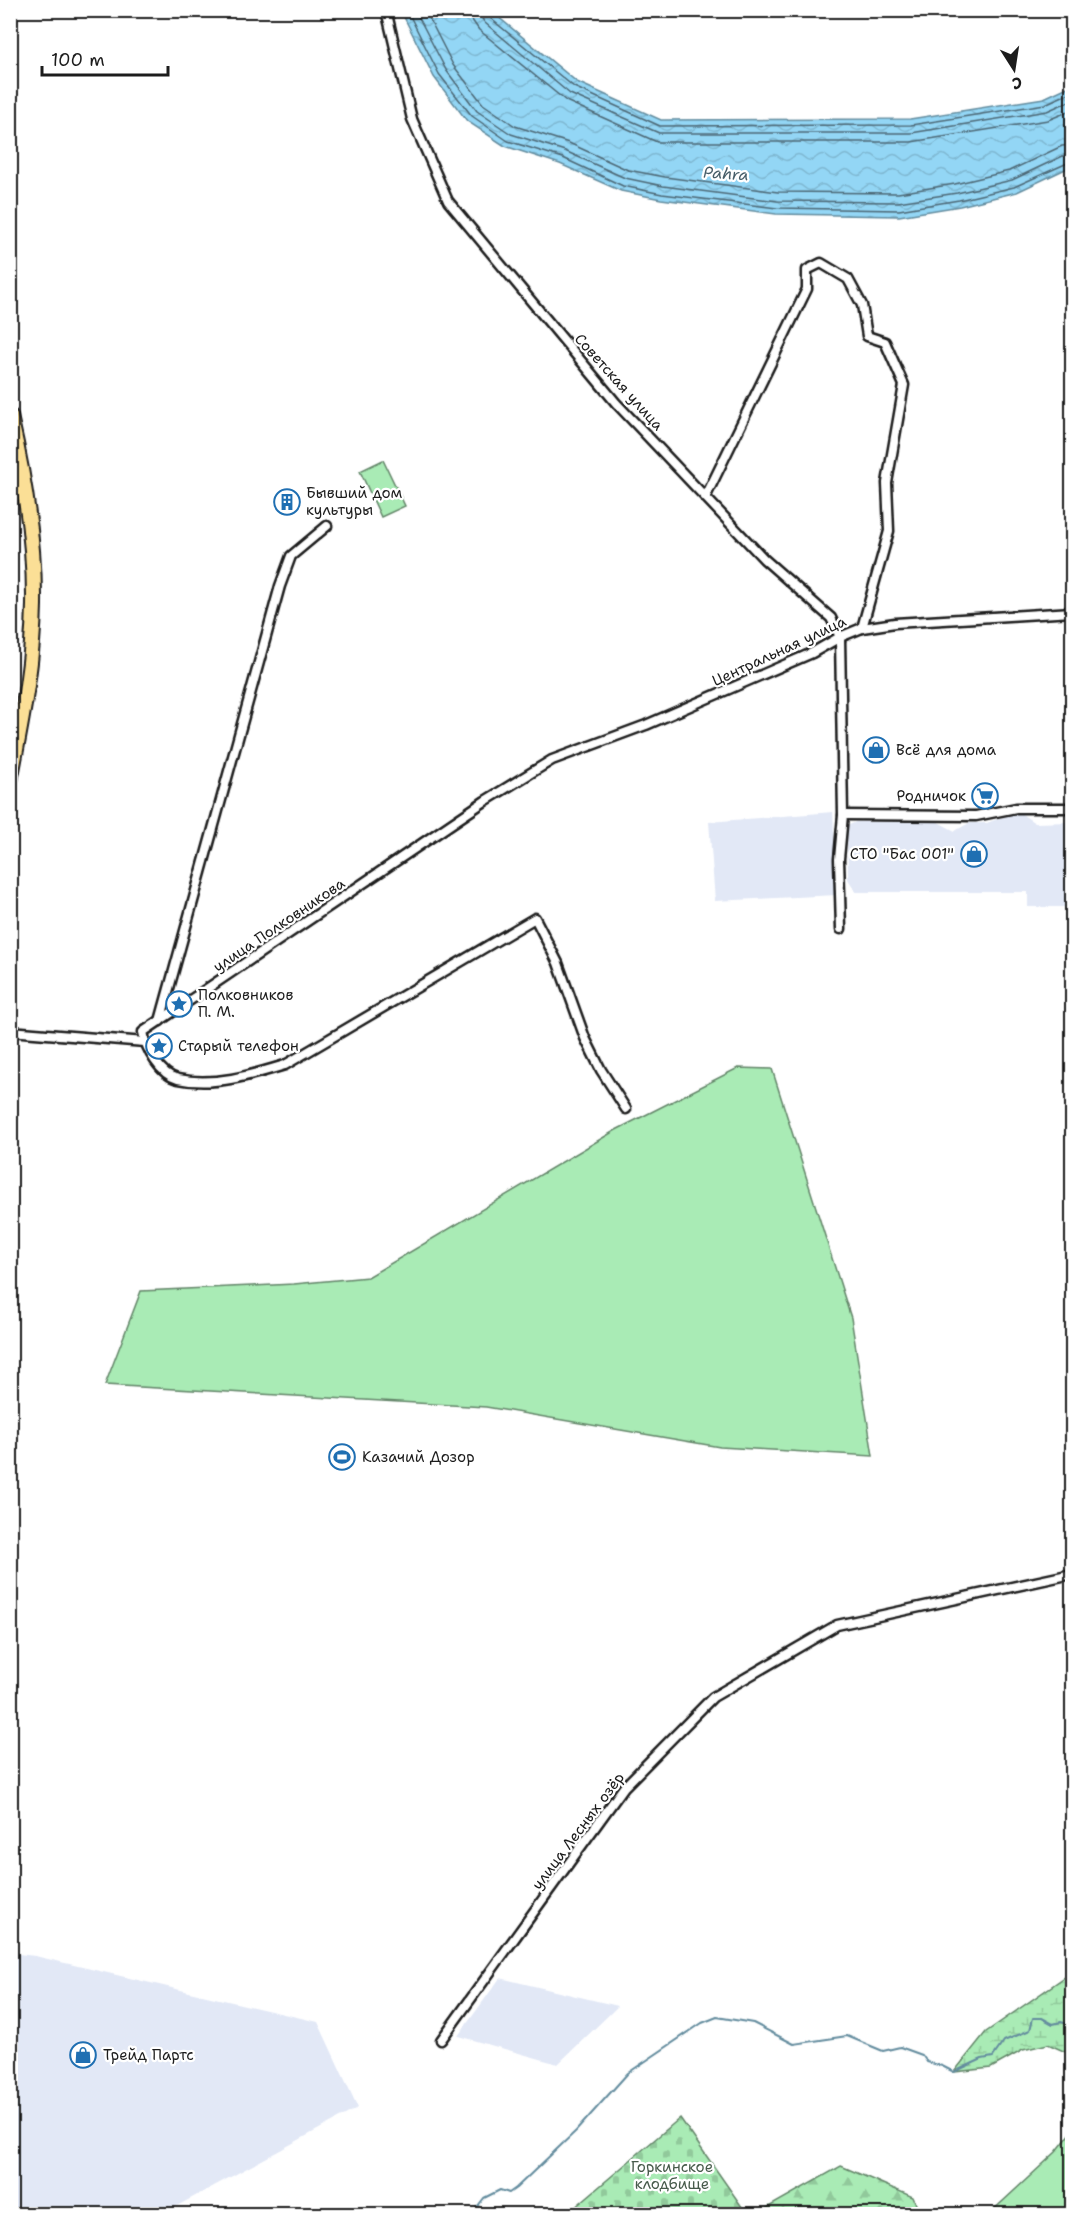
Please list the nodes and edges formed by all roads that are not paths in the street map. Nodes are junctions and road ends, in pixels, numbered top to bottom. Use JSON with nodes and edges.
{"nodes":[{"id":1,"x":386,"y":10,"type":"edge"},
{"id":2,"x":10,"y":416,"type":"edge"},
{"id":3,"x":706,"y":496,"type":"junction"},
{"id":4,"x":327,"y":526,"type":"dead end"},
{"id":5,"x":1072,"y":612,"type":"edge"},
{"id":6,"x":862,"y":628,"type":"junction"},
{"id":7,"x":840,"y":637,"type":"junction"},
{"id":8,"x":10,"y":781,"type":"edge"},
{"id":9,"x":514,"y":784,"type":"joint"},
{"id":10,"x":1072,"y":808,"type":"edge"},
{"id":11,"x":843,"y":815,"type":"junction"},
{"id":12,"x":841,"y":929,"type":"dead end"},
{"id":13,"x":160,"y":1021,"type":"junction"},
{"id":14,"x":10,"y":1031,"type":"edge"},
{"id":15,"x":145,"y":1042,"type":"junction"},
{"id":16,"x":626,"y":1109,"type":"dead end"},
{"id":17,"x":1072,"y":1574,"type":"edge"},
{"id":18,"x":441,"y":2040,"type":"dead end"}],
"edges":[{"from":1,"to":3,"type":"street","name":"Советская улица"},
{"from":2,"to":8,"type":"main road"},
{"from":3,"to":6,"type":"street"},
{"from":3,"to":7,"type":"street","name":"Советская улица"},
{"from":4,"to":13,"type":"street"},
{"from":5,"to":6,"type":"street","name":"Центральная улица"},
{"from":6,"to":7,"type":"street","name":"Центральная улица"},
{"from":7,"to":9,"type":"street","name":"Центральная улица"},
{"from":7,"to":11,"type":"street"},
{"from":9,"to":13,"type":"street","name":"улица Полковникова"},
{"from":10,"to":11,"type":"street"},
{"from":11,"to":12,"type":"street"},
{"from":13,"to":15,"type":"street","name":"улица Полковникова"},
{"from":14,"to":15,"type":"street"},
{"from":15,"to":16,"type":"street"},
{"from":17,"to":18,"type":"street","name":"улица Лесных озёр"}]}
